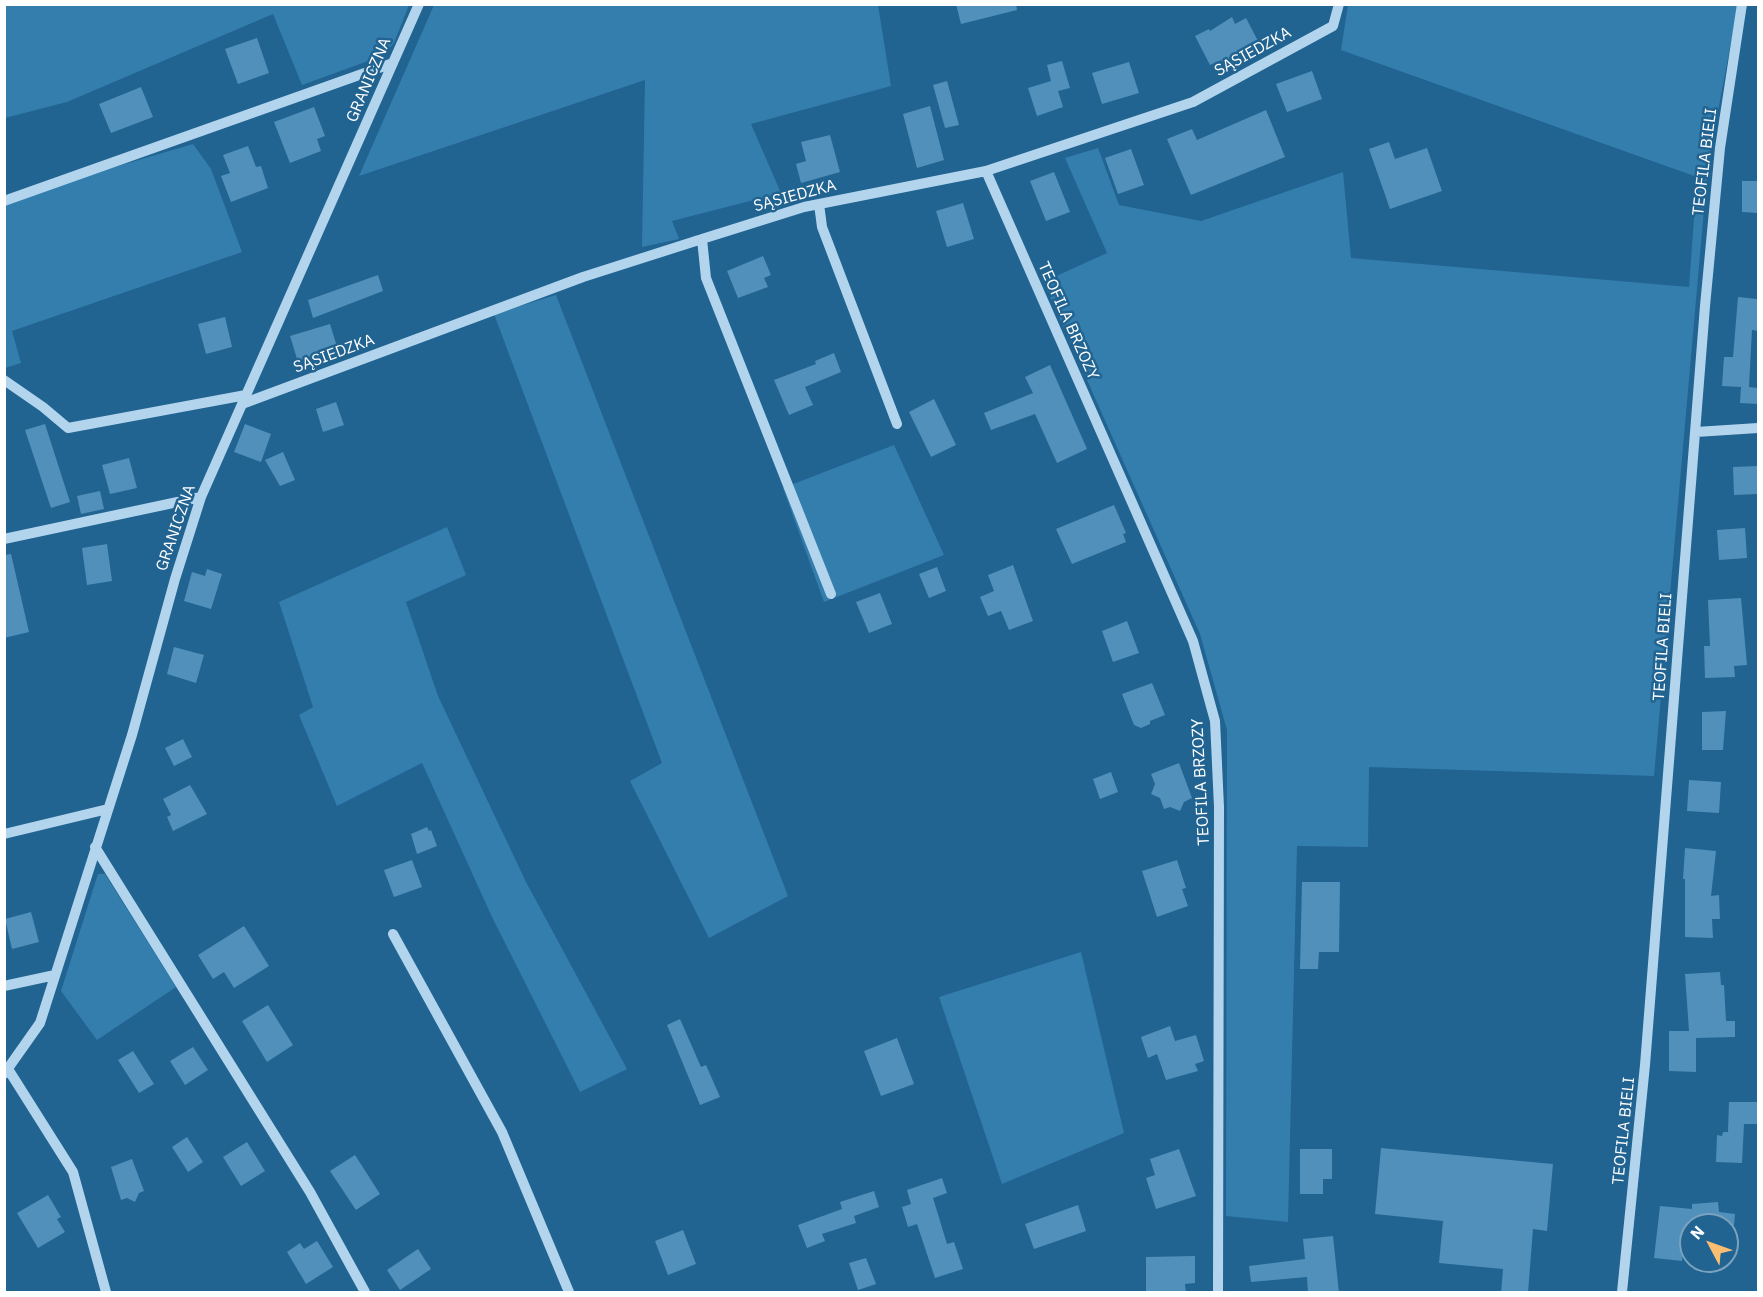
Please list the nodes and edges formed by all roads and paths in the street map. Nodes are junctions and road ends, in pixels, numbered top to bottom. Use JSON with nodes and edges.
{"nodes":[{"id":1,"x":419,"y":4,"type":"edge"},
{"id":2,"x":1339,"y":4,"type":"edge"},
{"id":3,"x":1742,"y":4,"type":"edge"},
{"id":4,"x":393,"y":63,"type":"junction"},
{"id":5,"x":986,"y":171,"type":"junction"},
{"id":6,"x":4,"y":201,"type":"edge"},
{"id":7,"x":819,"y":204,"type":"junction"},
{"id":8,"x":702,"y":239,"type":"junction"},
{"id":9,"x":4,"y":380,"type":"edge"},
{"id":10,"x":244,"y":400,"type":"junction"},
{"id":11,"x":897,"y":423,"type":"dead end"},
{"id":12,"x":1758,"y":428,"type":"edge"},
{"id":13,"x":1696,"y":432,"type":"junction"},
{"id":14,"x":201,"y":496,"type":"junction"},
{"id":15,"x":4,"y":539,"type":"edge"},
{"id":16,"x":831,"y":594,"type":"dead end"},
{"id":17,"x":108,"y":809,"type":"junction"},
{"id":18,"x":4,"y":834,"type":"edge"},
{"id":19,"x":95,"y":847,"type":"junction"},
{"id":20,"x":393,"y":934,"type":"dead end"},
{"id":21,"x":55,"y":975,"type":"junction"},
{"id":22,"x":4,"y":986,"type":"edge"},
{"id":23,"x":6,"y":1071,"type":"edge"},
{"id":24,"x":106,"y":1293,"type":"edge"},
{"id":25,"x":365,"y":1293,"type":"edge"},
{"id":26,"x":570,"y":1293,"type":"edge"},
{"id":27,"x":1218,"y":1293,"type":"edge"},
{"id":28,"x":1622,"y":1293,"type":"edge"}],
"edges":[{"from":1,"to":4,"type":"street","name":"GRANICZNA"},
{"from":2,"to":5,"type":"street","name":"SĄSIEDZKA"},
{"from":3,"to":13,"type":"street","name":"TEOFILA BIELI"},
{"from":4,"to":6,"type":"street"},
{"from":4,"to":10,"type":"street","name":"GRANICZNA"},
{"from":5,"to":7,"type":"street","name":"SĄSIEDZKA"},
{"from":5,"to":27,"type":"street","name":"TEOFILA BRZOZY"},
{"from":7,"to":8,"type":"street","name":"SĄSIEDZKA"},
{"from":7,"to":11,"type":"street"},
{"from":8,"to":10,"type":"street","name":"SĄSIEDZKA"},
{"from":8,"to":16,"type":"street"},
{"from":9,"to":10,"type":"street","name":"SĄSIEDZKA"},
{"from":10,"to":14,"type":"street","name":"GRANICZNA"},
{"from":12,"to":13,"type":"street"},
{"from":13,"to":28,"type":"street","name":"TEOFILA BIELI"},
{"from":14,"to":15,"type":"street"},
{"from":14,"to":17,"type":"street","name":"GRANICZNA"},
{"from":17,"to":18,"type":"street"},
{"from":17,"to":19,"type":"street","name":"GRANICZNA"},
{"from":19,"to":21,"type":"street","name":"GRANICZNA"},
{"from":19,"to":25,"type":"street"},
{"from":20,"to":26,"type":"street"},
{"from":21,"to":22,"type":"street"},
{"from":21,"to":23,"type":"street","name":"GRANICZNA"},
{"from":23,"to":24,"type":"street"}]}
